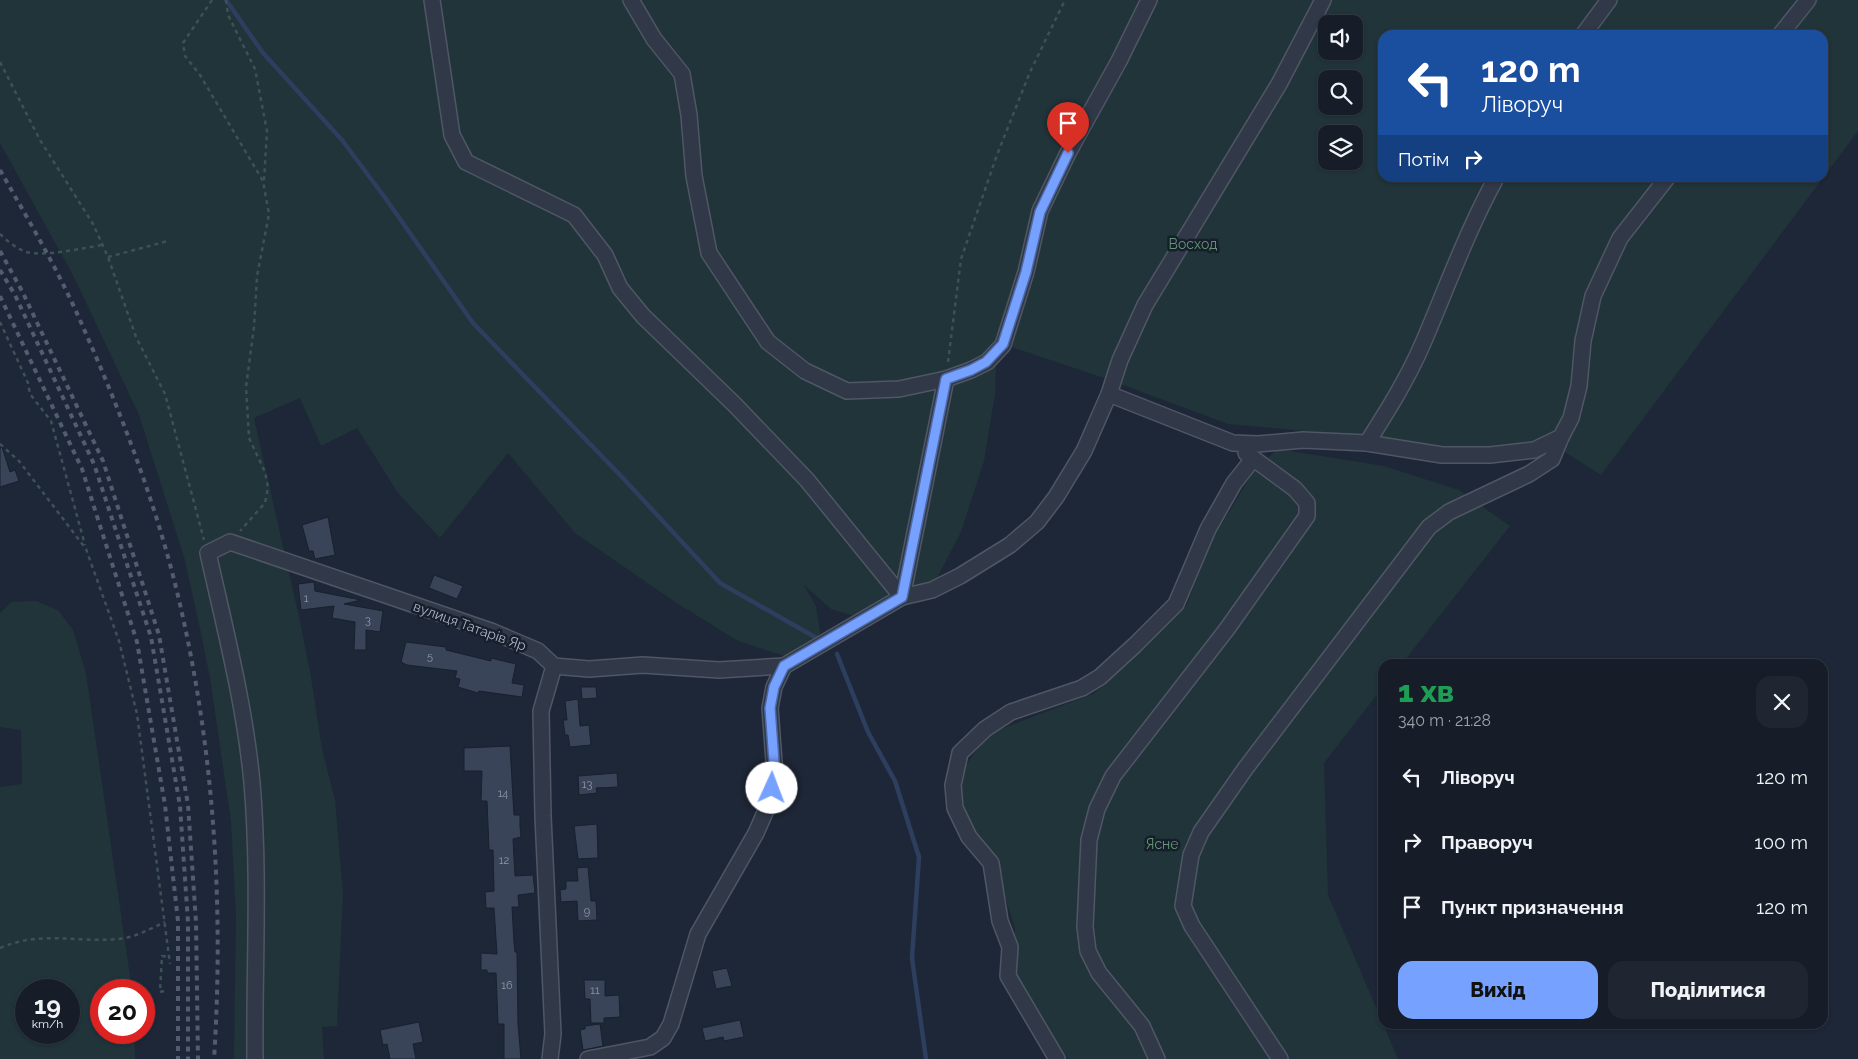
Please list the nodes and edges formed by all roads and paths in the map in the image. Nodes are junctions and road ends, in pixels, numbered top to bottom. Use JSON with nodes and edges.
{"nodes":[{"id":1,"x":212,"y":0,"type":"edge"},
{"id":2,"x":226,"y":0,"type":"edge"},
{"id":3,"x":432,"y":0,"type":"edge"},
{"id":4,"x":631,"y":0,"type":"edge"},
{"id":5,"x":1065,"y":0,"type":"edge"},
{"id":6,"x":1149,"y":0,"type":"edge"},
{"id":7,"x":1323,"y":0,"type":"edge"},
{"id":8,"x":1609,"y":0,"type":"edge"},
{"id":9,"x":1808,"y":0,"type":"edge"},
{"id":10,"x":1587,"y":30,"type":"edge"},
{"id":11,"x":1784,"y":30,"type":"edge"},
{"id":12,"x":0,"y":62,"type":"edge"},
{"id":13,"x":1494,"y":182,"type":"edge"},
{"id":14,"x":1664,"y":182,"type":"edge"},
{"id":15,"x":264,"y":185,"type":"junction"},
{"id":16,"x":0,"y":234,"type":"edge"},
{"id":17,"x":168,"y":241,"type":"dead end"},
{"id":18,"x":102,"y":245,"type":"junction"},
{"id":19,"x":108,"y":257,"type":"junction"},
{"id":20,"x":0,"y":322,"type":"edge"},
{"id":21,"x":946,"y":379,"type":"junction"},
{"id":22,"x":1109,"y":394,"type":"junction"},
{"id":23,"x":1561,"y":437,"type":"junction"},
{"id":24,"x":1233,"y":443,"type":"junction"},
{"id":25,"x":1367,"y":443,"type":"junction"},
{"id":26,"x":0,"y":444,"type":"edge"},
{"id":27,"x":1253,"y":459,"type":"junction"},
{"id":28,"x":230,"y":542,"type":"junction"},
{"id":29,"x":86,"y":549,"type":"junction"},
{"id":30,"x":208,"y":553,"type":"junction"},
{"id":31,"x":902,"y":597,"type":"junction"},
{"id":32,"x":554,"y":666,"type":"junction"},
{"id":33,"x":784,"y":666,"type":"junction"},
{"id":34,"x":165,"y":922,"type":"junction"},
{"id":35,"x":0,"y":948,"type":"edge"},
{"id":36,"x":170,"y":957,"type":"junction"},
{"id":37,"x":170,"y":964,"type":"dead end"},
{"id":38,"x":164,"y":992,"type":"dead end"},
{"id":39,"x":255,"y":1059,"type":"edge"},
{"id":40,"x":550,"y":1059,"type":"edge"},
{"id":41,"x":588,"y":1059,"type":"edge"},
{"id":42,"x":1057,"y":1059,"type":"edge"},
{"id":43,"x":1156,"y":1059,"type":"edge"},
{"id":44,"x":1280,"y":1059,"type":"edge"}],
"edges":[{"from":1,"to":15,"type":"path"},
{"from":2,"to":15,"type":"path"},
{"from":3,"to":31,"type":"street"},
{"from":4,"to":21,"type":"street"},
{"from":5,"to":21,"type":"path"},
{"from":6,"to":21,"type":"street"},
{"from":7,"to":22,"type":"street"},
{"from":8,"to":10,"type":"street"},
{"from":9,"to":11,"type":"street"},
{"from":12,"to":18,"type":"path"},
{"from":13,"to":25,"type":"street"},
{"from":14,"to":23,"type":"street"},
{"from":15,"to":28,"type":"path"},
{"from":16,"to":18,"type":"path"},
{"from":17,"to":19,"type":"path"},
{"from":18,"to":19,"type":"path"},
{"from":19,"to":30,"type":"path"},
{"from":20,"to":29,"type":"path"},
{"from":21,"to":31,"type":"street"},
{"from":22,"to":24,"type":"street"},
{"from":22,"to":31,"type":"street"},
{"from":23,"to":25,"type":"street"},
{"from":23,"to":44,"type":"street"},
{"from":24,"to":25,"type":"street"},
{"from":24,"to":27,"type":"street"},
{"from":26,"to":29,"type":"path"},
{"from":27,"to":42,"type":"street"},
{"from":27,"to":43,"type":"street"},
{"from":28,"to":30,"type":"street"},
{"from":28,"to":32,"type":"street","name":"вулиця Татарів Яр"},
{"from":29,"to":34,"type":"path"},
{"from":30,"to":39,"type":"street"},
{"from":31,"to":33,"type":"street"},
{"from":32,"to":33,"type":"street"},
{"from":32,"to":40,"type":"street"},
{"from":33,"to":41,"type":"street"},
{"from":34,"to":35,"type":"path"},
{"from":34,"to":36,"type":"path"},
{"from":36,"to":37,"type":"path"},
{"from":36,"to":38,"type":"path"}]}
